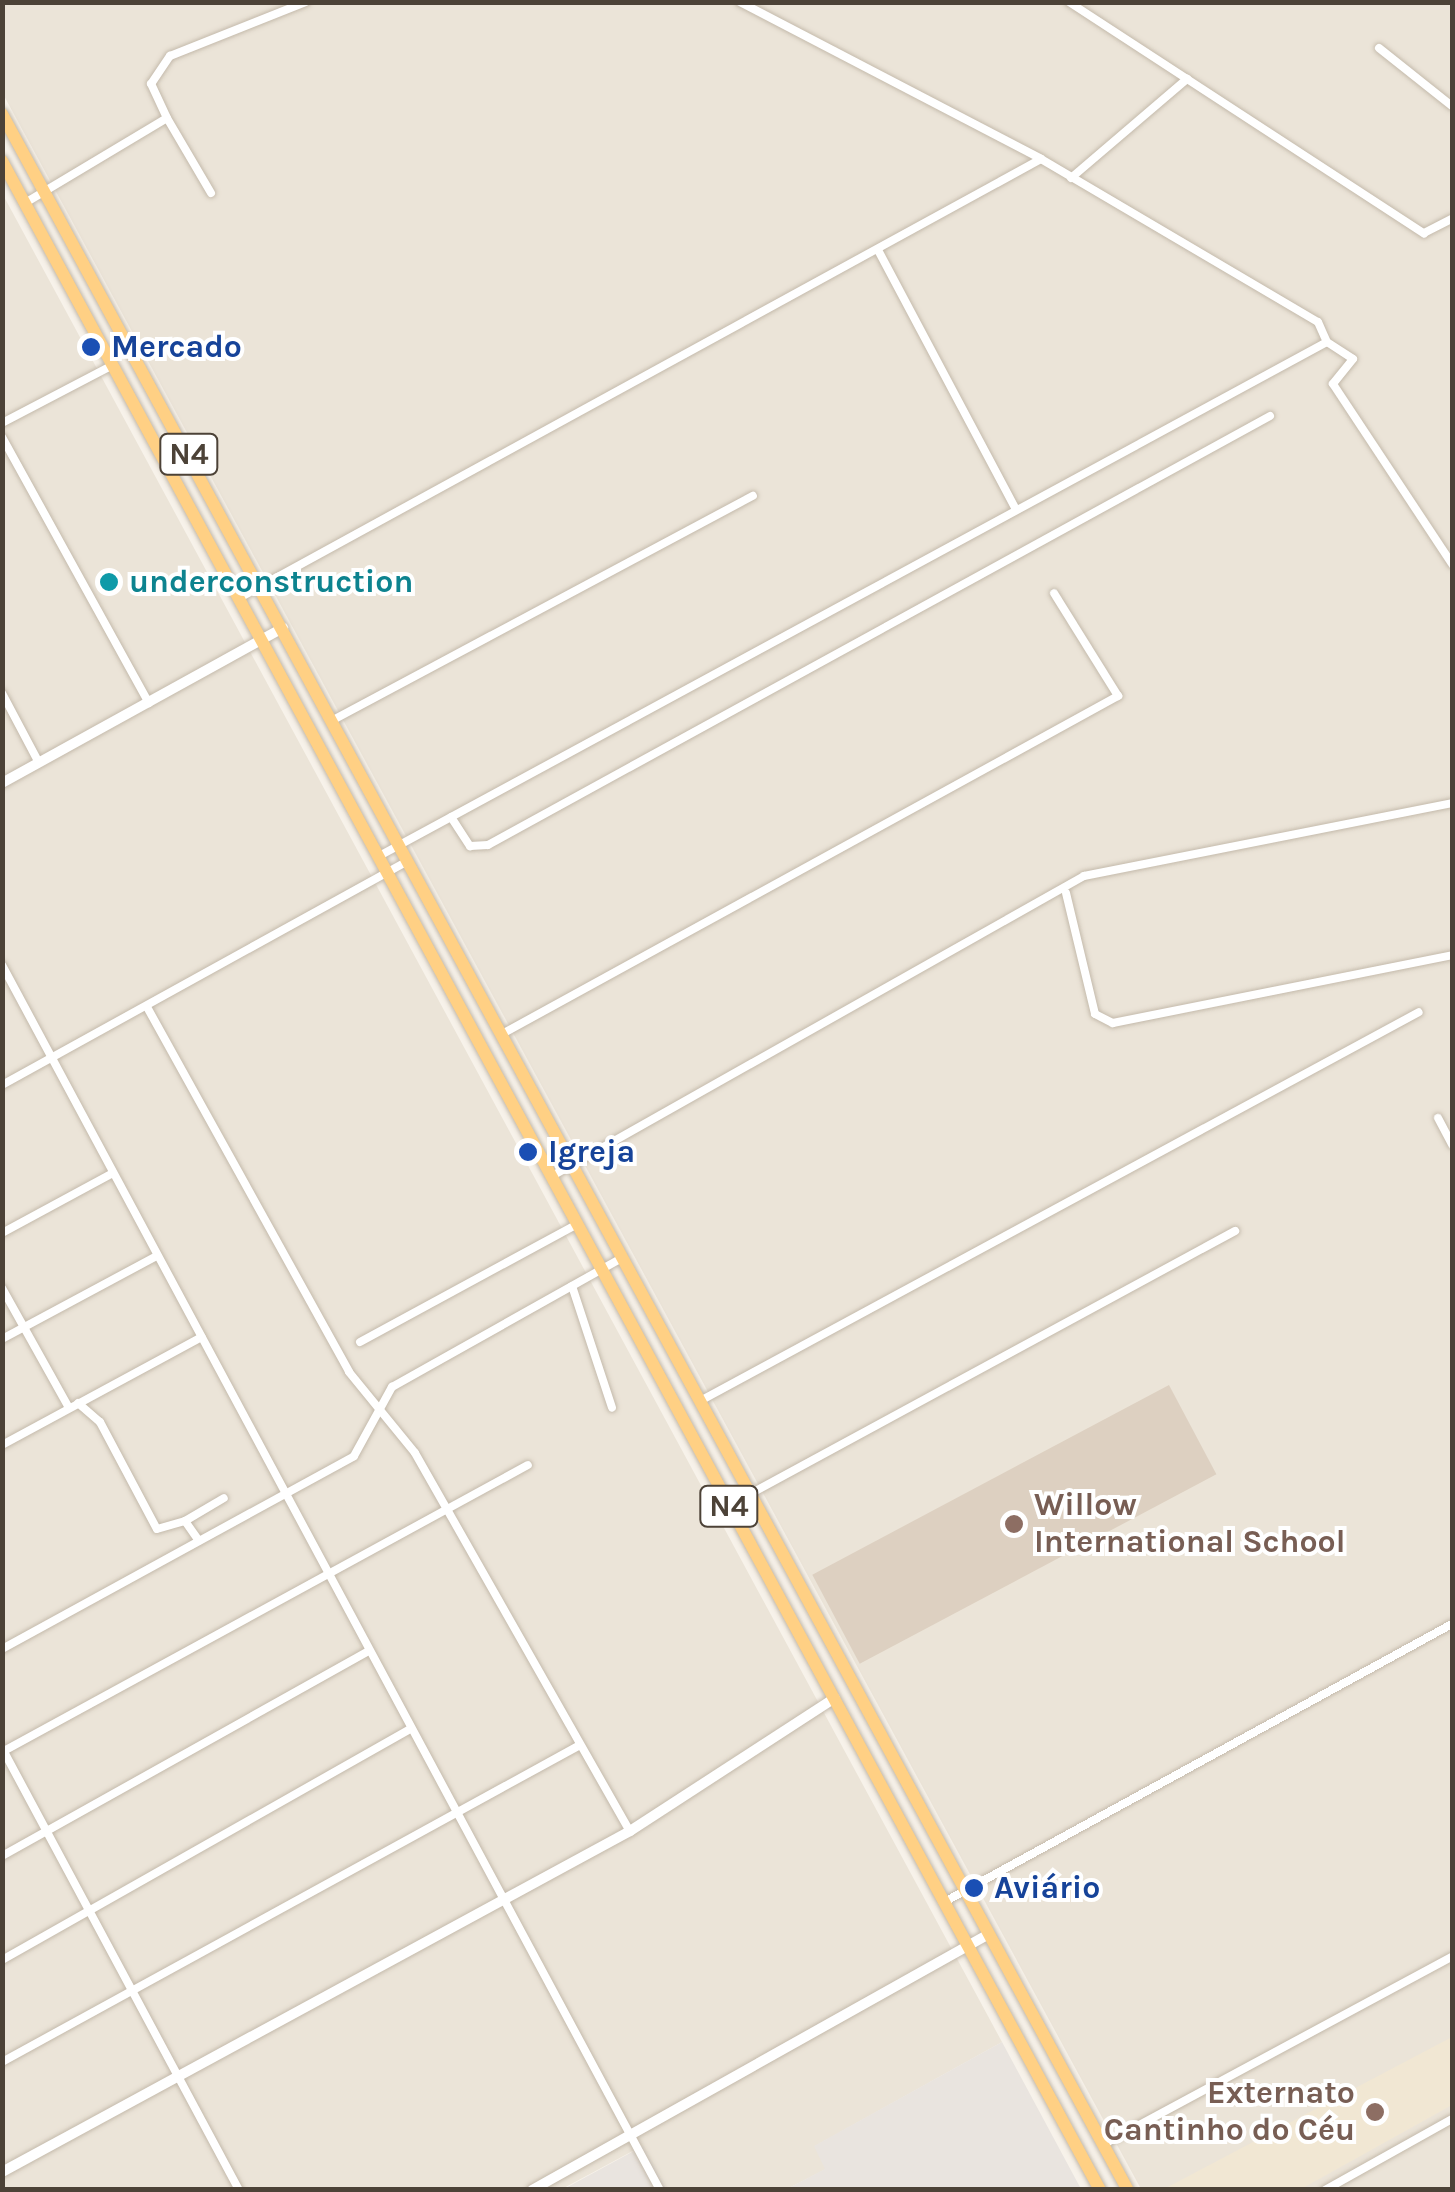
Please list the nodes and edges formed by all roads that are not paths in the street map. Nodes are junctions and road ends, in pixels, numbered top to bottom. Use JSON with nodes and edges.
{"nodes":[{"id":1,"x":306,"y":2,"type":"edge"},
{"id":2,"x":740,"y":2,"type":"edge"},
{"id":3,"x":1069,"y":2,"type":"edge"},
{"id":4,"x":1379,"y":48,"type":"dead end"},
{"id":5,"x":1187,"y":79,"type":"junction"},
{"id":6,"x":1452,"y":106,"type":"edge"},
{"id":7,"x":2,"y":114,"type":"edge"},
{"id":8,"x":167,"y":118,"type":"junction"},
{"id":9,"x":1042,"y":159,"type":"junction"},
{"id":10,"x":2,"y":161,"type":"edge"},
{"id":11,"x":1071,"y":178,"type":"junction"},
{"id":12,"x":44,"y":190,"type":"junction"},
{"id":13,"x":211,"y":193,"type":"dead end"},
{"id":14,"x":25,"y":203,"type":"junction"},
{"id":15,"x":1452,"y":219,"type":"edge"},
{"id":16,"x":878,"y":250,"type":"junction"},
{"id":17,"x":1327,"y":342,"type":"junction"},
{"id":18,"x":111,"y":366,"type":"junction"},
{"id":19,"x":1270,"y":416,"type":"dead end"},
{"id":20,"x":2,"y":423,"type":"edge"},
{"id":21,"x":2,"y":436,"type":"edge"},
{"id":22,"x":753,"y":496,"type":"dead end"},
{"id":23,"x":1016,"y":510,"type":"junction"},
{"id":24,"x":1452,"y":564,"type":"edge"},
{"id":25,"x":260,"y":587,"type":"junction"},
{"id":26,"x":1054,"y":593,"type":"dead end"},
{"id":27,"x":240,"y":597,"type":"junction"},
{"id":28,"x":283,"y":628,"type":"junction"},
{"id":29,"x":260,"y":640,"type":"junction"},
{"id":30,"x":2,"y":693,"type":"edge"},
{"id":31,"x":149,"y":703,"type":"junction"},
{"id":32,"x":332,"y":720,"type":"junction"},
{"id":33,"x":39,"y":763,"type":"junction"},
{"id":34,"x":2,"y":783,"type":"edge"},
{"id":35,"x":1452,"y":803,"type":"edge"},
{"id":36,"x":452,"y":816,"type":"junction"},
{"id":37,"x":398,"y":843,"type":"junction"},
{"id":38,"x":381,"y":855,"type":"junction"},
{"id":39,"x":407,"y":861,"type":"junction"},
{"id":40,"x":388,"y":872,"type":"junction"},
{"id":41,"x":1066,"y":893,"type":"junction"},
{"id":42,"x":1452,"y":954,"type":"edge"},
{"id":43,"x":2,"y":965,"type":"edge"},
{"id":44,"x":148,"y":1007,"type":"junction"},
{"id":45,"x":1419,"y":1012,"type":"dead end"},
{"id":46,"x":502,"y":1034,"type":"junction"},
{"id":47,"x":50,"y":1059,"type":"junction"},
{"id":48,"x":2,"y":1085,"type":"edge"},
{"id":49,"x":1438,"y":1118,"type":"dead end"},
{"id":50,"x":1452,"y":1144,"type":"edge"},
{"id":51,"x":572,"y":1162,"type":"junction"},
{"id":52,"x":111,"y":1174,"type":"junction"},
{"id":53,"x":552,"y":1176,"type":"junction"},
{"id":54,"x":578,"y":1224,"type":"junction"},
{"id":55,"x":1234,"y":1232,"type":"dead end"},
{"id":56,"x":2,"y":1233,"type":"edge"},
{"id":57,"x":156,"y":1256,"type":"junction"},
{"id":58,"x":624,"y":1257,"type":"junction"},
{"id":59,"x":602,"y":1270,"type":"junction"},
{"id":60,"x":572,"y":1286,"type":"junction"},
{"id":61,"x":2,"y":1288,"type":"edge"},
{"id":62,"x":24,"y":1327,"type":"junction"},
{"id":63,"x":202,"y":1337,"type":"junction"},
{"id":64,"x":2,"y":1339,"type":"edge"},
{"id":65,"x":360,"y":1342,"type":"dead end"},
{"id":66,"x":700,"y":1401,"type":"junction"},
{"id":67,"x":74,"y":1406,"type":"junction"},
{"id":68,"x":379,"y":1407,"type":"junction"},
{"id":69,"x":612,"y":1408,"type":"dead end"},
{"id":70,"x":2,"y":1444,"type":"edge"},
{"id":71,"x":528,"y":1466,"type":"dead end"},
{"id":72,"x":286,"y":1494,"type":"junction"},
{"id":73,"x":750,"y":1494,"type":"junction"},
{"id":74,"x":224,"y":1498,"type":"dead end"},
{"id":75,"x":448,"y":1509,"type":"junction"},
{"id":76,"x":185,"y":1522,"type":"junction"},
{"id":77,"x":199,"y":1541,"type":"junction"},
{"id":78,"x":329,"y":1575,"type":"junction"},
{"id":79,"x":1452,"y":1624,"type":"edge"},
{"id":80,"x":2,"y":1649,"type":"edge"},
{"id":81,"x":369,"y":1651,"type":"junction"},
{"id":82,"x":835,"y":1698,"type":"junction"},
{"id":83,"x":410,"y":1730,"type":"junction"},
{"id":84,"x":580,"y":1746,"type":"junction"},
{"id":85,"x":3,"y":1750,"type":"edge"},
{"id":86,"x":457,"y":1813,"type":"junction"},
{"id":87,"x":49,"y":1831,"type":"junction"},
{"id":88,"x":630,"y":1831,"type":"junction"},
{"id":89,"x":2,"y":1856,"type":"edge"},
{"id":90,"x":965,"y":1890,"type":"junction"},
{"id":91,"x":502,"y":1895,"type":"junction"},
{"id":92,"x":946,"y":1901,"type":"junction"},
{"id":93,"x":92,"y":1910,"type":"junction"},
{"id":94,"x":990,"y":1934,"type":"junction"},
{"id":95,"x":968,"y":1948,"type":"junction"},
{"id":96,"x":1452,"y":1956,"type":"edge"},
{"id":97,"x":2,"y":1960,"type":"edge"},
{"id":98,"x":133,"y":1988,"type":"junction"},
{"id":99,"x":2,"y":2062,"type":"edge"},
{"id":100,"x":176,"y":2073,"type":"junction"},
{"id":101,"x":1452,"y":2119,"type":"edge"},
{"id":102,"x":632,"y":2137,"type":"junction"},
{"id":103,"x":1104,"y":2144,"type":"junction"},
{"id":104,"x":2,"y":2172,"type":"edge"},
{"id":105,"x":239,"y":2190,"type":"edge"},
{"id":106,"x":532,"y":2190,"type":"edge"},
{"id":107,"x":660,"y":2190,"type":"edge"},
{"id":108,"x":1100,"y":2190,"type":"edge"},
{"id":109,"x":1128,"y":2190,"type":"edge"},
{"id":110,"x":1325,"y":2190,"type":"edge"}],
"edges":[{"from":1,"to":8,"type":"street"},
{"from":2,"to":9,"type":"street"},
{"from":3,"to":5,"type":"street"},
{"from":4,"to":6,"type":"street"},
{"from":5,"to":11,"type":"street"},
{"from":5,"to":15,"type":"street"},
{"from":7,"to":12,"type":"highway","number":"N4"},
{"from":8,"to":12,"type":"street"},
{"from":8,"to":13,"type":"street"},
{"from":9,"to":11,"type":"street"},
{"from":9,"to":16,"type":"street"},
{"from":10,"to":14,"type":"highway","number":"N4"},
{"from":11,"to":17,"type":"street"},
{"from":12,"to":14,"type":"street"},
{"from":12,"to":25,"type":"highway","number":"N4"},
{"from":14,"to":18,"type":"highway","number":"N4"},
{"from":16,"to":23,"type":"street"},
{"from":16,"to":25,"type":"street"},
{"from":17,"to":23,"type":"street"},
{"from":17,"to":24,"type":"street"},
{"from":18,"to":20,"type":"street"},
{"from":18,"to":27,"type":"highway","number":"N4"},
{"from":19,"to":36,"type":"street"},
{"from":21,"to":31,"type":"street"},
{"from":22,"to":32,"type":"street"},
{"from":23,"to":36,"type":"street"},
{"from":25,"to":27,"type":"street"},
{"from":25,"to":28,"type":"highway","number":"N4"},
{"from":26,"to":46,"type":"street"},
{"from":27,"to":29,"type":"highway","number":"N4"},
{"from":28,"to":29,"type":"street"},
{"from":28,"to":32,"type":"highway","number":"N4"},
{"from":29,"to":31,"type":"street"},
{"from":29,"to":38,"type":"highway","number":"N4"},
{"from":30,"to":33,"type":"street"},
{"from":31,"to":33,"type":"street"},
{"from":32,"to":37,"type":"highway","number":"N4"},
{"from":33,"to":34,"type":"street"},
{"from":35,"to":41,"type":"street"},
{"from":36,"to":37,"type":"street"},
{"from":37,"to":38,"type":"street"},
{"from":37,"to":39,"type":"highway","number":"N4"},
{"from":38,"to":40,"type":"highway","number":"N4"},
{"from":39,"to":40,"type":"street"},
{"from":39,"to":46,"type":"highway","number":"N4"},
{"from":40,"to":44,"type":"street"},
{"from":40,"to":53,"type":"highway","number":"N4"},
{"from":41,"to":42,"type":"street"},
{"from":41,"to":51,"type":"street"},
{"from":43,"to":47,"type":"street"},
{"from":44,"to":47,"type":"street"},
{"from":44,"to":68,"type":"street"},
{"from":45,"to":66,"type":"street"},
{"from":46,"to":51,"type":"highway","number":"N4"},
{"from":47,"to":48,"type":"street"},
{"from":47,"to":52,"type":"street"},
{"from":49,"to":50,"type":"street"},
{"from":51,"to":53,"type":"street"},
{"from":51,"to":58,"type":"highway","number":"N4"},
{"from":52,"to":56,"type":"street"},
{"from":52,"to":57,"type":"street"},
{"from":53,"to":54,"type":"highway","number":"N4"},
{"from":54,"to":59,"type":"highway","number":"N4"},
{"from":54,"to":65,"type":"street"},
{"from":55,"to":73,"type":"street"},
{"from":57,"to":62,"type":"street"},
{"from":57,"to":63,"type":"street"},
{"from":58,"to":59,"type":"street"},
{"from":58,"to":66,"type":"highway","number":"N4"},
{"from":59,"to":60,"type":"street"},
{"from":59,"to":82,"type":"highway","number":"N4"},
{"from":60,"to":68,"type":"street"},
{"from":60,"to":69,"type":"street"},
{"from":61,"to":62,"type":"street"},
{"from":62,"to":64,"type":"street"},
{"from":62,"to":67,"type":"street"},
{"from":63,"to":67,"type":"street"},
{"from":63,"to":72,"type":"street"},
{"from":66,"to":73,"type":"highway","number":"N4"},
{"from":67,"to":70,"type":"street"},
{"from":67,"to":76,"type":"street"},
{"from":68,"to":72,"type":"street"},
{"from":68,"to":75,"type":"street"},
{"from":71,"to":75,"type":"street"},
{"from":72,"to":77,"type":"street"},
{"from":72,"to":78,"type":"street"},
{"from":73,"to":90,"type":"highway","number":"N4"},
{"from":74,"to":76,"type":"street"},
{"from":75,"to":78,"type":"street"},
{"from":75,"to":84,"type":"street"},
{"from":76,"to":77,"type":"street"},
{"from":77,"to":80,"type":"street"},
{"from":78,"to":81,"type":"street"},
{"from":78,"to":85,"type":"street"},
{"from":79,"to":90,"type":"street"},
{"from":81,"to":83,"type":"street"},
{"from":81,"to":87,"type":"street"},
{"from":82,"to":88,"type":"street"},
{"from":82,"to":92,"type":"highway","number":"N4"},
{"from":83,"to":86,"type":"street"},
{"from":83,"to":93,"type":"street"},
{"from":84,"to":86,"type":"street"},
{"from":84,"to":88,"type":"street"},
{"from":85,"to":87,"type":"street"},
{"from":86,"to":91,"type":"street"},
{"from":86,"to":98,"type":"street"},
{"from":87,"to":89,"type":"street"},
{"from":87,"to":93,"type":"street"},
{"from":88,"to":91,"type":"street"},
{"from":90,"to":92,"type":"street"},
{"from":90,"to":94,"type":"highway","number":"N4"},
{"from":91,"to":100,"type":"street"},
{"from":91,"to":102,"type":"street"},
{"from":92,"to":95,"type":"highway","number":"N4"},
{"from":93,"to":97,"type":"street"},
{"from":93,"to":98,"type":"street"},
{"from":94,"to":95,"type":"street"},
{"from":94,"to":103,"type":"highway","number":"N4"},
{"from":95,"to":102,"type":"street"},
{"from":95,"to":108,"type":"highway","number":"N4"},
{"from":96,"to":103,"type":"street"},
{"from":98,"to":99,"type":"street"},
{"from":98,"to":100,"type":"street"},
{"from":100,"to":104,"type":"street"},
{"from":100,"to":105,"type":"street"},
{"from":101,"to":110,"type":"street"},
{"from":102,"to":106,"type":"street"},
{"from":102,"to":107,"type":"street"},
{"from":103,"to":109,"type":"highway","number":"N4"}]}
